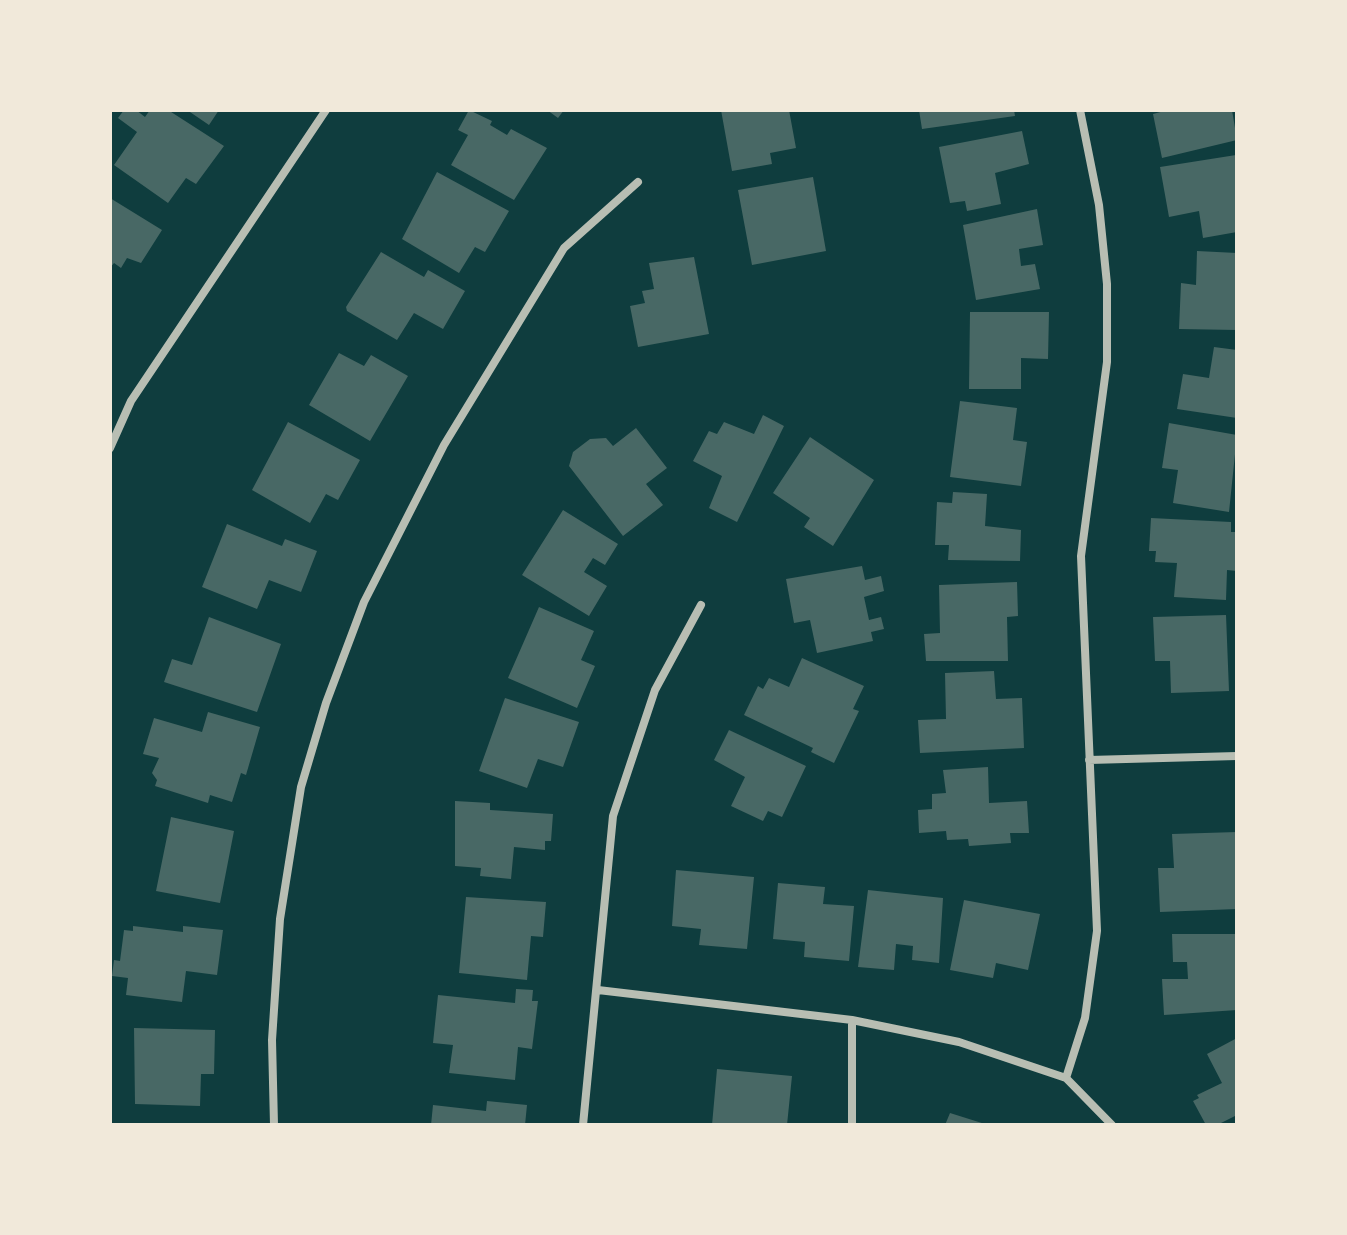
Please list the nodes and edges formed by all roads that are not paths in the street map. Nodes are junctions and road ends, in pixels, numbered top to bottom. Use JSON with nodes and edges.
{"nodes":[{"id":1,"x":326,"y":110,"type":"edge"},
{"id":2,"x":1080,"y":110,"type":"edge"},
{"id":3,"x":638,"y":182,"type":"dead end"},
{"id":4,"x":110,"y":448,"type":"edge"},
{"id":5,"x":701,"y":605,"type":"dead end"},
{"id":6,"x":1237,"y":756,"type":"edge"},
{"id":7,"x":1089,"y":760,"type":"junction"},
{"id":8,"x":598,"y":990,"type":"junction"},
{"id":9,"x":852,"y":1020,"type":"junction"},
{"id":10,"x":1066,"y":1078,"type":"junction"},
{"id":11,"x":274,"y":1125,"type":"edge"},
{"id":12,"x":583,"y":1125,"type":"edge"},
{"id":13,"x":852,"y":1125,"type":"edge"},
{"id":14,"x":1112,"y":1125,"type":"edge"}],
"edges":[{"from":1,"to":4,"type":"street"},
{"from":2,"to":7,"type":"street"},
{"from":3,"to":11,"type":"street"},
{"from":5,"to":8,"type":"street"},
{"from":6,"to":7,"type":"street"},
{"from":7,"to":10,"type":"street"},
{"from":8,"to":9,"type":"street"},
{"from":8,"to":12,"type":"street"},
{"from":9,"to":10,"type":"street"},
{"from":9,"to":13,"type":"street"},
{"from":10,"to":14,"type":"street"}]}
